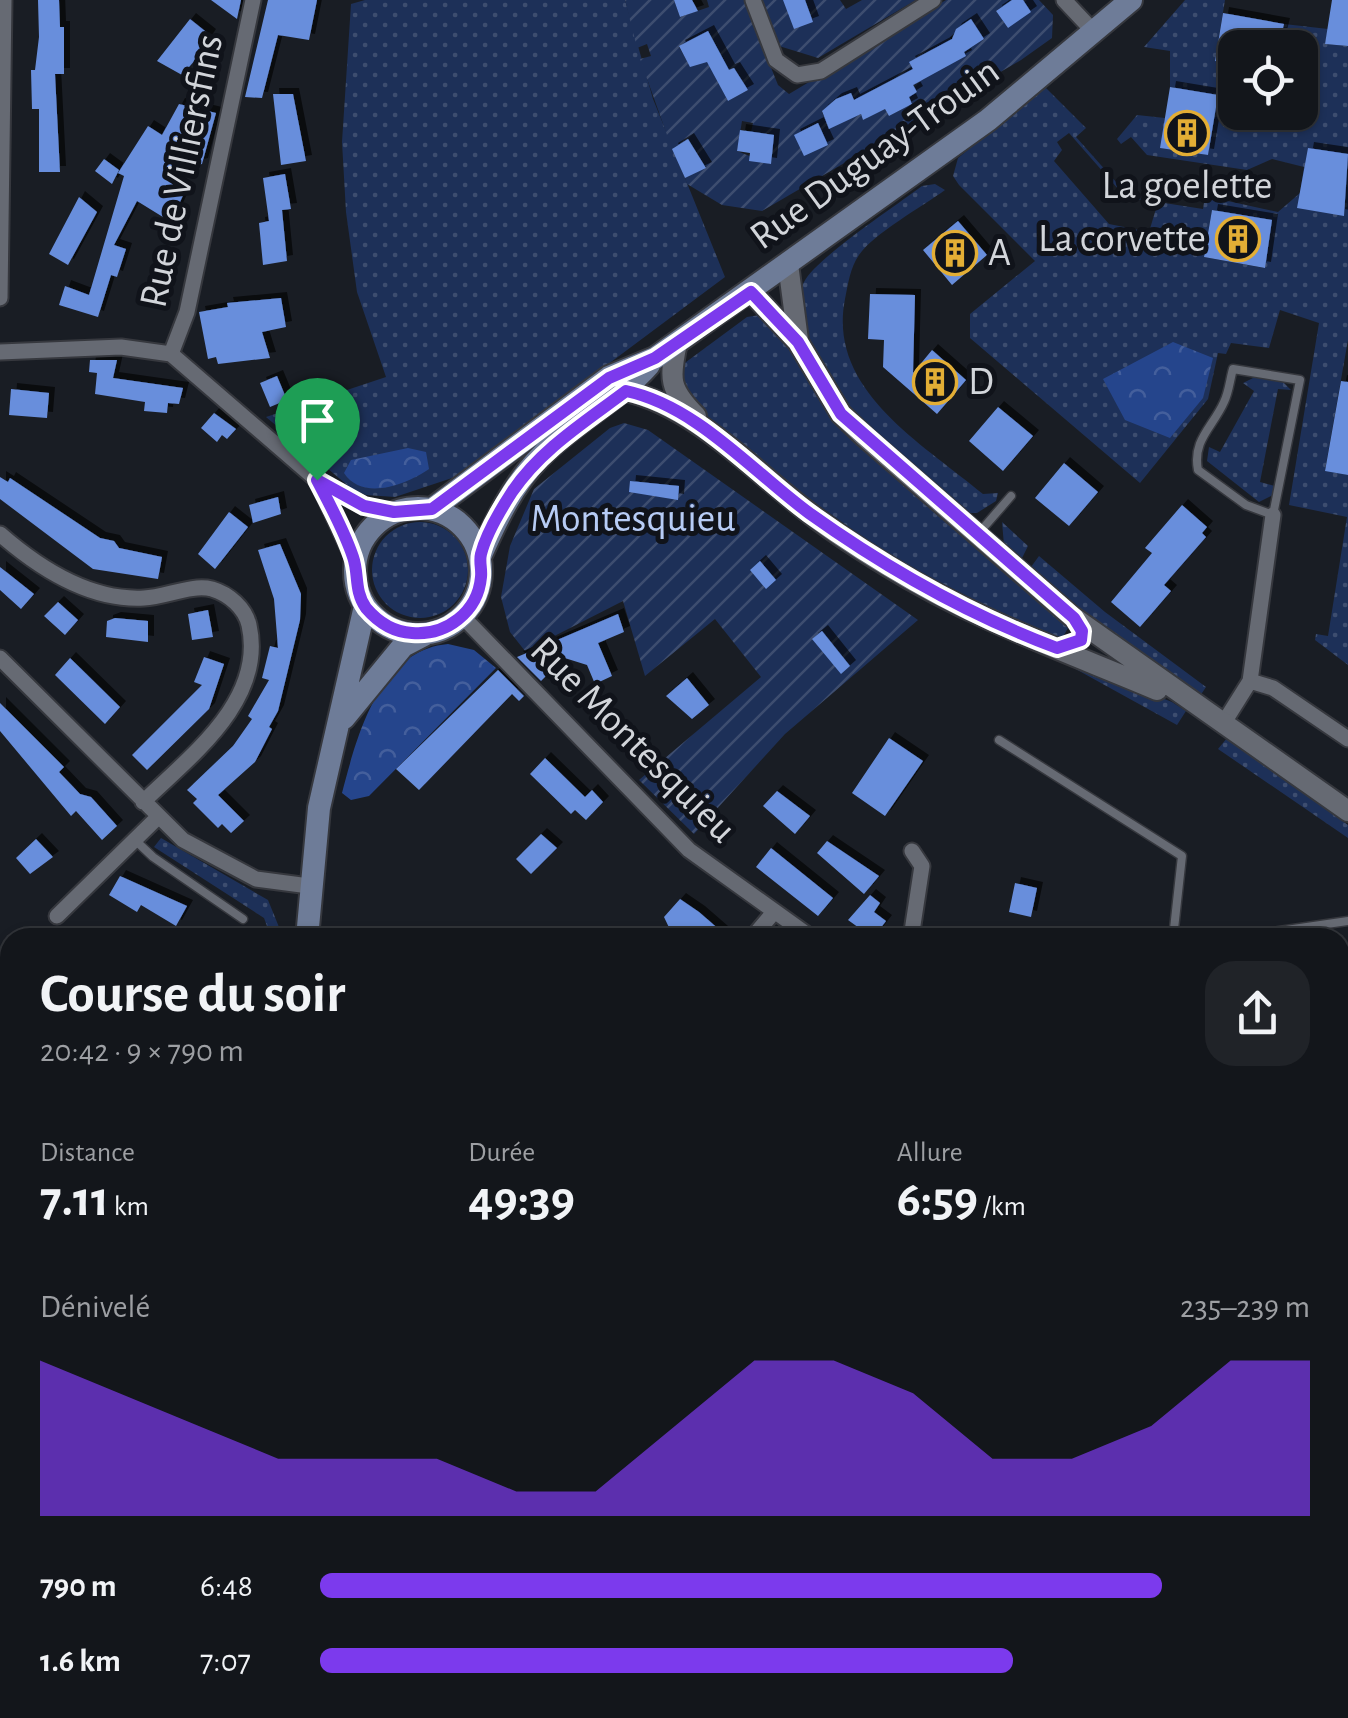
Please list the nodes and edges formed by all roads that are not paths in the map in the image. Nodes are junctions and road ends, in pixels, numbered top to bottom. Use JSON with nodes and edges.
{"nodes":[{"id":1,"x":4,"y":0,"type":"edge"},
{"id":2,"x":253,"y":0,"type":"edge"},
{"id":3,"x":753,"y":0,"type":"edge"},
{"id":4,"x":934,"y":0,"type":"edge"},
{"id":5,"x":1064,"y":0,"type":"edge"},
{"id":6,"x":1130,"y":0,"type":"edge"},
{"id":7,"x":1095,"y":33,"type":"junction"},
{"id":8,"x":788,"y":264,"type":"junction"},
{"id":9,"x":751,"y":292,"type":"junction"},
{"id":10,"x":0,"y":298,"type":"edge"},
{"id":11,"x":798,"y":342,"type":"junction"},
{"id":12,"x":677,"y":343,"type":"junction"},
{"id":13,"x":0,"y":352,"type":"edge"},
{"id":14,"x":171,"y":354,"type":"junction"},
{"id":15,"x":655,"y":358,"type":"junction"},
{"id":16,"x":626,"y":391,"type":"junction"},
{"id":17,"x":722,"y":443,"type":"junction"},
{"id":18,"x":317,"y":480,"type":"junction"},
{"id":19,"x":1011,"y":496,"type":"dead end"},
{"id":20,"x":432,"y":509,"type":"junction"},
{"id":21,"x":394,"y":512,"type":"junction"},
{"id":22,"x":1273,"y":515,"type":"junction"},
{"id":23,"x":0,"y":534,"type":"edge"},
{"id":24,"x":978,"y":534,"type":"junction"},
{"id":25,"x":480,"y":556,"type":"junction"},
{"id":26,"x":355,"y":562,"type":"junction"},
{"id":27,"x":365,"y":606,"type":"junction"},
{"id":28,"x":462,"y":617,"type":"junction"},
{"id":29,"x":1074,"y":618,"type":"junction"},
{"id":30,"x":425,"y":634,"type":"junction"},
{"id":31,"x":1057,"y":648,"type":"junction"},
{"id":32,"x":0,"y":658,"type":"edge"},
{"id":33,"x":1250,"y":680,"type":"junction"},
{"id":34,"x":1199,"y":707,"type":"junction"},
{"id":35,"x":1223,"y":724,"type":"junction"},
{"id":36,"x":339,"y":725,"type":"junction"},
{"id":37,"x":1348,"y":739,"type":"edge"},
{"id":38,"x":1000,"y":740,"type":"dead end"},
{"id":39,"x":143,"y":802,"type":"junction"},
{"id":40,"x":1348,"y":811,"type":"edge"},
{"id":41,"x":158,"y":818,"type":"junction"},
{"id":42,"x":136,"y":840,"type":"junction"},
{"id":43,"x":912,"y":851,"type":"dead end"},
{"id":44,"x":309,"y":886,"type":"junction"},
{"id":45,"x":774,"y":912,"type":"junction"},
{"id":46,"x":56,"y":916,"type":"dead end"},
{"id":47,"x":244,"y":919,"type":"dead end"},
{"id":48,"x":1348,"y":921,"type":"edge"},
{"id":49,"x":308,"y":928,"type":"edge"},
{"id":50,"x":760,"y":928,"type":"edge"},
{"id":51,"x":797,"y":928,"type":"edge"},
{"id":52,"x":913,"y":928,"type":"edge"},
{"id":53,"x":1174,"y":928,"type":"edge"},
{"id":54,"x":1287,"y":928,"type":"edge"}],
"edges":[{"from":1,"to":10,"type":"street"},
{"from":2,"to":14,"type":"street","name":"Rue de Villiersfins"},
{"from":3,"to":4,"type":"street"},
{"from":5,"to":7,"type":"street"},
{"from":6,"to":7,"type":"main road","name":"Rue Duguay-Trouin"},
{"from":7,"to":8,"type":"main road","name":"Rue Duguay-Trouin"},
{"from":8,"to":9,"type":"main road","name":"Rue Duguay-Trouin"},
{"from":8,"to":11,"type":"street"},
{"from":9,"to":11,"type":"street"},
{"from":9,"to":12,"type":"main road","name":"Rue Duguay-Trouin"},
{"from":11,"to":24,"type":"street"},
{"from":12,"to":15,"type":"main road","name":"Rue Duguay-Trouin"},
{"from":12,"to":17,"type":"street"},
{"from":13,"to":14,"type":"street"},
{"from":14,"to":18,"type":"street"},
{"from":15,"to":16,"type":"main road","name":"Rue Duguay-Trouin"},
{"from":15,"to":20,"type":"main road","name":"Rue Duguay-Trouin"},
{"from":16,"to":17,"type":"street"},
{"from":16,"to":25,"type":"main road","name":"Rue Duguay-Trouin"},
{"from":17,"to":31,"type":"street"},
{"from":18,"to":21,"type":"street"},
{"from":18,"to":26,"type":"street"},
{"from":19,"to":24,"type":"lane"},
{"from":20,"to":21,"type":"main road"},
{"from":20,"to":25,"type":"main road"},
{"from":21,"to":26,"type":"main road"},
{"from":22,"to":22,"type":"lane"},
{"from":22,"to":33,"type":"street"},
{"from":23,"to":39,"type":"street"},
{"from":24,"to":29,"type":"street"},
{"from":25,"to":28,"type":"main road"},
{"from":26,"to":27,"type":"main road"},
{"from":27,"to":30,"type":"main road"},
{"from":27,"to":36,"type":"main road"},
{"from":28,"to":30,"type":"main road"},
{"from":28,"to":45,"type":"street","name":"Rue Montesquieu"},
{"from":29,"to":31,"type":"street"},
{"from":29,"to":34,"type":"street"},
{"from":30,"to":36,"type":"main road"},
{"from":31,"to":34,"type":"street"},
{"from":32,"to":39,"type":"street"},
{"from":33,"to":35,"type":"street"},
{"from":33,"to":37,"type":"street"},
{"from":34,"to":35,"type":"street"},
{"from":35,"to":40,"type":"street"},
{"from":36,"to":44,"type":"main road"},
{"from":38,"to":53,"type":"lane"},
{"from":39,"to":41,"type":"street"},
{"from":41,"to":42,"type":"street"},
{"from":41,"to":44,"type":"street"},
{"from":42,"to":46,"type":"street"},
{"from":42,"to":47,"type":"lane"},
{"from":43,"to":52,"type":"street"},
{"from":44,"to":49,"type":"main road"},
{"from":45,"to":50,"type":"street"},
{"from":45,"to":51,"type":"street","name":"Rue Montesquieu"},
{"from":48,"to":54,"type":"lane"}]}
